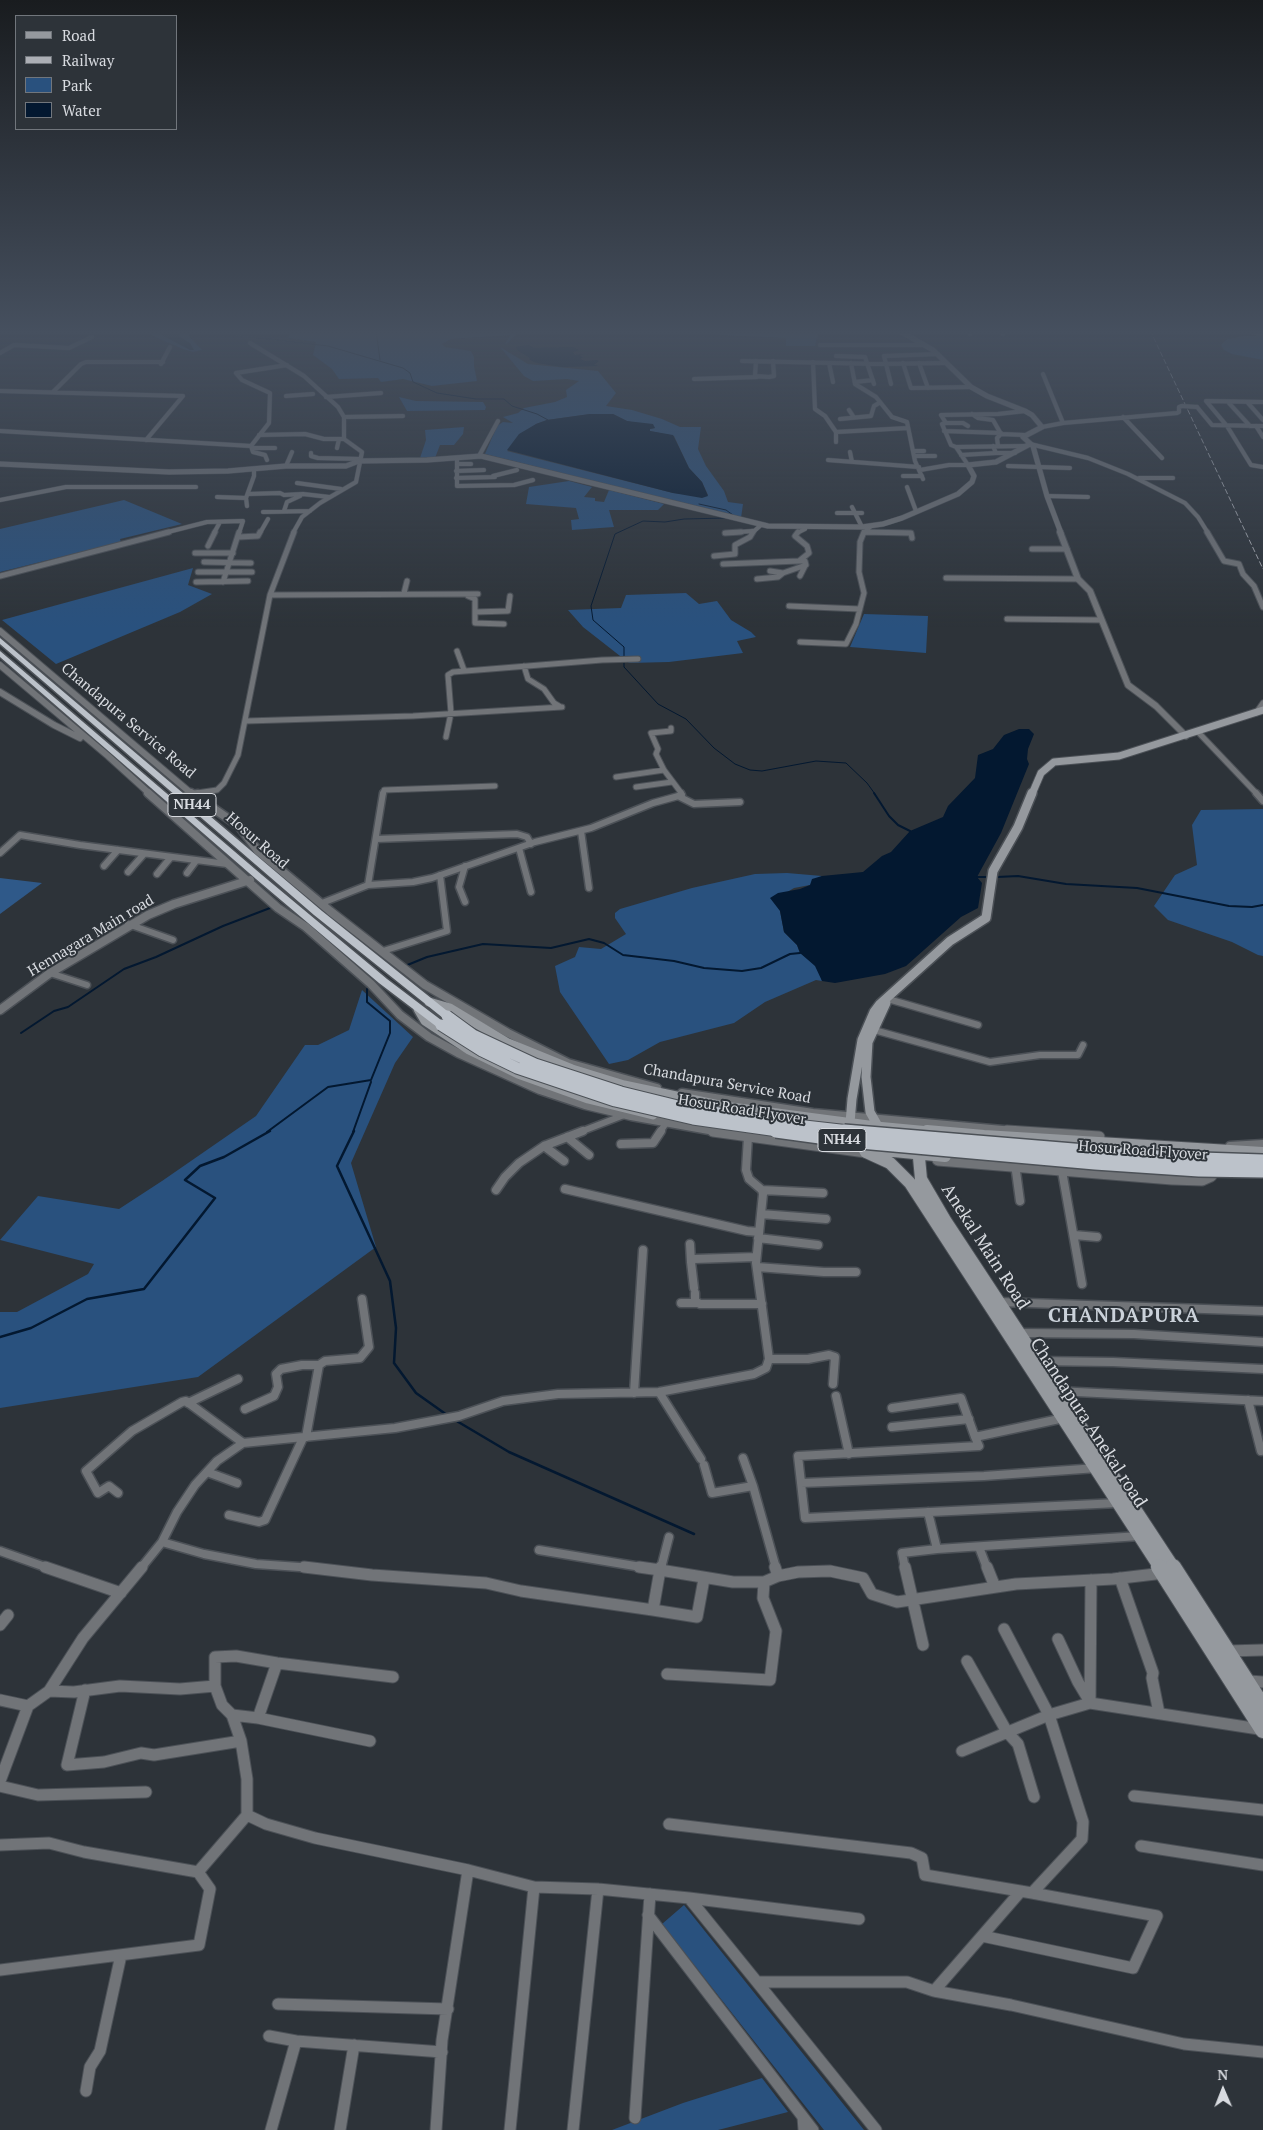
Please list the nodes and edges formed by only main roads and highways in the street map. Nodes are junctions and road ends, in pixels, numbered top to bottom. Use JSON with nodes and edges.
{"nodes":[{"id":1,"x":0,"y":640,"type":"edge"},
{"id":2,"x":2,"y":660,"type":"edge"},
{"id":3,"x":1260,"y":711,"type":"edge"},
{"id":4,"x":889,"y":997,"type":"junction"},
{"id":5,"x":429,"y":1002,"type":"junction"},
{"id":6,"x":418,"y":1009,"type":"junction"},
{"id":7,"x":444,"y":1021,"type":"junction"},
{"id":8,"x":677,"y":1097,"type":"junction"},
{"id":9,"x":851,"y":1120,"type":"junction"},
{"id":10,"x":668,"y":1121,"type":"junction"},
{"id":11,"x":876,"y":1122,"type":"junction"},
{"id":12,"x":919,"y":1126,"type":"junction"},
{"id":13,"x":988,"y":1136,"type":"junction"},
{"id":14,"x":864,"y":1150,"type":"junction"},
{"id":15,"x":1263,"y":1153,"type":"edge"},
{"id":16,"x":918,"y":1156,"type":"junction"},
{"id":17,"x":989,"y":1160,"type":"junction"},
{"id":18,"x":1263,"y":1161,"type":"edge"},
{"id":19,"x":1263,"y":1171,"type":"edge"},
{"id":20,"x":1263,"y":1177,"type":"edge"},
{"id":21,"x":995,"y":1304,"type":"junction"},
{"id":22,"x":1222,"y":1652,"type":"junction"},
{"id":23,"x":1263,"y":1707,"type":"edge"},
{"id":24,"x":1263,"y":1730,"type":"edge"}],
"edges":[{"from":1,"to":5,"type":"highway","name":"Hosur Road","number":"NH44"},
{"from":2,"to":6,"type":"highway","name":"Hosur Road","number":"NH44"},
{"from":3,"to":4,"type":"main road"},
{"from":4,"to":9,"type":"main road"},
{"from":4,"to":11,"type":"main road"},
{"from":5,"to":7,"type":"highway","name":"Hosur Road Flyover","number":"NH44"},
{"from":5,"to":8,"type":"main road"},
{"from":6,"to":7,"type":"highway","name":"Hosur Road Flyover","number":"NH44"},
{"from":6,"to":10,"type":"main road"},
{"from":7,"to":18,"type":"highway","name":"Hosur Road Flyover","number":"NH44","bridge":true},
{"from":7,"to":19,"type":"highway","name":"Hosur Road Flyover","number":"NH44","bridge":true},
{"from":8,"to":9,"type":"main road"},
{"from":8,"to":10,"type":"main road"},
{"from":9,"to":11,"type":"main road"},
{"from":9,"to":14,"type":"main road"},
{"from":10,"to":14,"type":"main road"},
{"from":11,"to":12,"type":"main road"},
{"from":12,"to":13,"type":"main road"},
{"from":12,"to":16,"type":"main road","name":"Anekal Main Road"},
{"from":13,"to":15,"type":"main road"},
{"from":13,"to":17,"type":"main road"},
{"from":14,"to":16,"type":"main road"},
{"from":14,"to":21,"type":"main road","name":"Chandapura Anekal road"},
{"from":16,"to":17,"type":"main road"},
{"from":16,"to":21,"type":"main road","name":"Anekal Main Road"},
{"from":17,"to":20,"type":"main road"},
{"from":21,"to":22,"type":"main road","name":"Anekal Main Road"},
{"from":21,"to":22,"type":"main road","name":"Chandapura Anekal road"},
{"from":22,"to":23,"type":"main road","name":"Anekal Main Road"},
{"from":22,"to":24,"type":"main road","name":"Chandapura Anekal road"}]}
